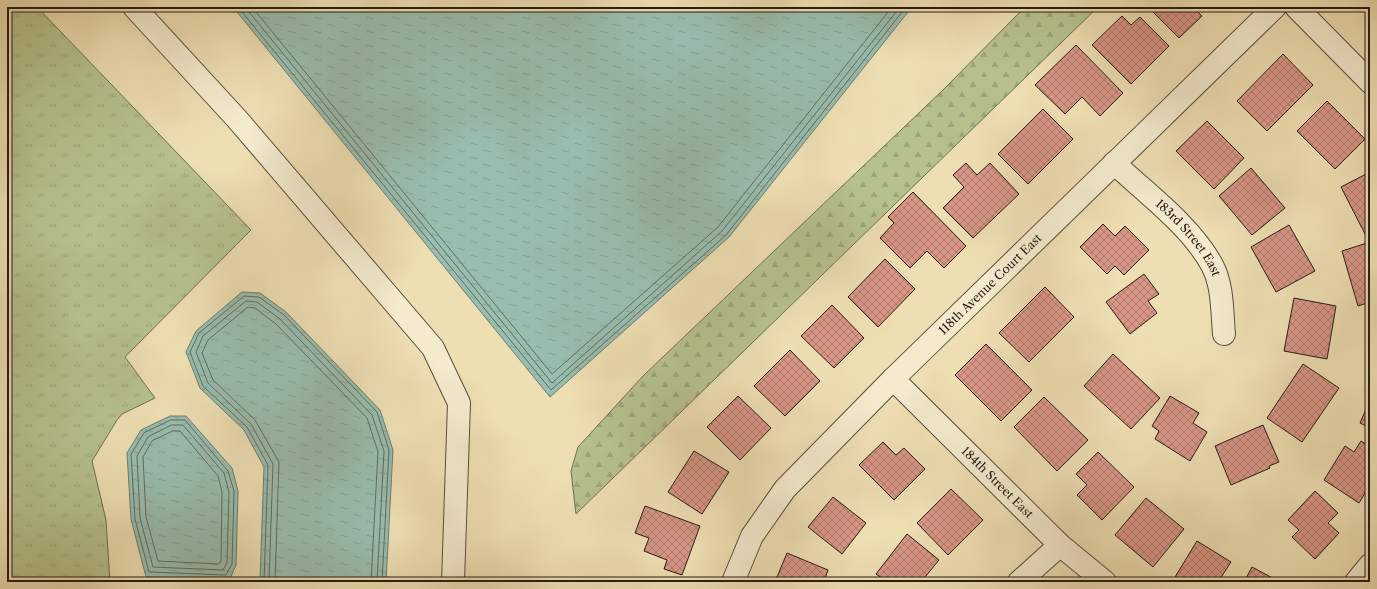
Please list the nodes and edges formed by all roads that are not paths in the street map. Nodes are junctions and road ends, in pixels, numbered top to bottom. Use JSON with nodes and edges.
{"nodes":[{"id":1,"x":134,"y":7,"type":"edge"},
{"id":2,"x":1275,"y":7,"type":"edge"},
{"id":3,"x":1296,"y":7,"type":"edge"},
{"id":4,"x":1370,"y":82,"type":"edge"},
{"id":5,"x":1114,"y":163,"type":"junction"},
{"id":6,"x":1224,"y":334,"type":"dead end"},
{"id":7,"x":893,"y":379,"type":"junction"},
{"id":8,"x":1060,"y":545,"type":"junction"},
{"id":9,"x":1370,"y":565,"type":"edge"},
{"id":10,"x":453,"y":582,"type":"edge"},
{"id":11,"x":733,"y":582,"type":"edge"},
{"id":12,"x":1020,"y":582,"type":"edge"},
{"id":13,"x":1106,"y":582,"type":"edge"},
{"id":14,"x":1356,"y":582,"type":"edge"}],
"edges":[{"from":1,"to":10,"type":"street"},
{"from":2,"to":5,"type":"street","name":"118th Avenue Court East"},
{"from":3,"to":4,"type":"street"},
{"from":5,"to":6,"type":"street","name":"183rd Street East"},
{"from":5,"to":7,"type":"street","name":"118th Avenue Court East"},
{"from":7,"to":8,"type":"street","name":"184th Street East"},
{"from":7,"to":11,"type":"street","name":"118th Avenue Court East"},
{"from":8,"to":12,"type":"street"},
{"from":8,"to":13,"type":"street","name":"184th Street East"},
{"from":9,"to":14,"type":"street"}]}
